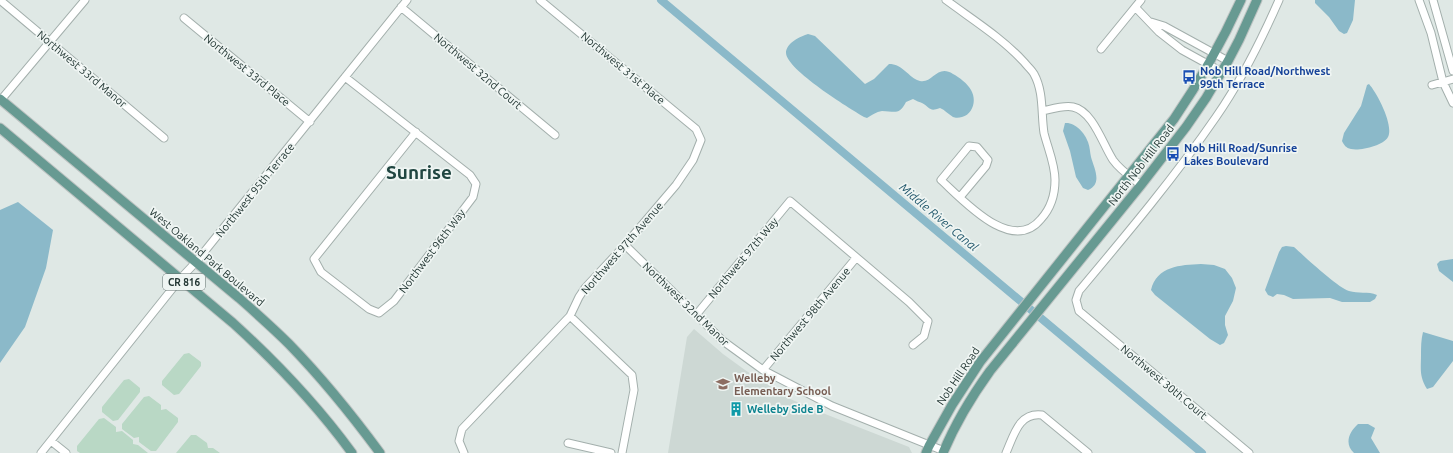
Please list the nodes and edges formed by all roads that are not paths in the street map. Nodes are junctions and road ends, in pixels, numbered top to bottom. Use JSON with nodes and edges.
{"nodes":[{"id":1,"x":0,"y":0,"type":"edge"},
{"id":2,"x":85,"y":0,"type":"edge"},
{"id":3,"x":407,"y":0,"type":"edge"},
{"id":4,"x":540,"y":0,"type":"edge"},
{"id":5,"x":946,"y":0,"type":"edge"},
{"id":6,"x":1141,"y":0,"type":"edge"},
{"id":7,"x":1241,"y":0,"type":"edge"},
{"id":8,"x":1257,"y":0,"type":"edge"},
{"id":9,"x":1279,"y":0,"type":"edge"},
{"id":10,"x":1420,"y":0,"type":"edge"},
{"id":11,"x":1433,"y":0,"type":"edge"},
{"id":12,"x":401,"y":7,"type":"junction"},
{"id":13,"x":1136,"y":8,"type":"junction"},
{"id":14,"x":184,"y":18,"type":"dead end"},
{"id":15,"x":1149,"y":21,"type":"junction"},
{"id":16,"x":50,"y":42,"type":"junction"},
{"id":17,"x":1102,"y":49,"type":"dead end"},
{"id":18,"x":1215,"y":54,"type":"junction"},
{"id":19,"x":1228,"y":61,"type":"junction"},
{"id":20,"x":1209,"y":65,"type":"junction"},
{"id":21,"x":1453,"y":71,"type":"edge"},
{"id":22,"x":1222,"y":72,"type":"junction"},
{"id":23,"x":345,"y":77,"type":"junction"},
{"id":24,"x":1453,"y":79,"type":"edge"},
{"id":25,"x":1443,"y":82,"type":"junction"},
{"id":26,"x":1432,"y":85,"type":"dead end"},
{"id":27,"x":0,"y":100,"type":"edge"},
{"id":28,"x":1453,"y":103,"type":"edge"},
{"id":29,"x":1043,"y":111,"type":"junction"},
{"id":30,"x":310,"y":122,"type":"junction"},
{"id":31,"x":0,"y":128,"type":"edge"},
{"id":32,"x":416,"y":132,"type":"junction"},
{"id":33,"x":555,"y":135,"type":"dead end"},
{"id":34,"x":164,"y":138,"type":"dead end"},
{"id":35,"x":701,"y":140,"type":"joint"},
{"id":36,"x":1130,"y":176,"type":"junction"},
{"id":37,"x":1141,"y":185,"type":"junction"},
{"id":38,"x":960,"y":197,"type":"junction"},
{"id":39,"x":625,"y":246,"type":"junction"},
{"id":40,"x":856,"y":258,"type":"junction"},
{"id":41,"x":196,"y":262,"type":"junction"},
{"id":42,"x":180,"y":278,"type":"junction"},
{"id":43,"x":696,"y":315,"type":"junction"},
{"id":44,"x":570,"y":316,"type":"junction"},
{"id":45,"x":1012,"y":323,"type":"joint"},
{"id":46,"x":1023,"y":330,"type":"joint"},
{"id":47,"x":913,"y":345,"type":"dead end"},
{"id":48,"x":763,"y":370,"type":"junction"},
{"id":49,"x":50,"y":441,"type":"junction"},
{"id":50,"x":568,"y":443,"type":"dead end"},
{"id":51,"x":928,"y":449,"type":"edge"},
{"id":52,"x":944,"y":452,"type":"edge"},
{"id":53,"x":41,"y":453,"type":"edge"},
{"id":54,"x":66,"y":453,"type":"edge"},
{"id":55,"x":352,"y":453,"type":"edge"},
{"id":56,"x":380,"y":453,"type":"edge"},
{"id":57,"x":464,"y":453,"type":"edge"},
{"id":58,"x":611,"y":453,"type":"edge"},
{"id":59,"x":622,"y":453,"type":"edge"},
{"id":60,"x":1006,"y":453,"type":"edge"},
{"id":61,"x":1088,"y":453,"type":"edge"},
{"id":62,"x":1249,"y":453,"type":"edge"}],
"edges":[{"from":1,"to":16,"type":"street","name":"Northwest 33rd Manor"},
{"from":2,"to":16,"type":"street"},
{"from":3,"to":12,"type":"street","name":"Northwest 95th Terrace"},
{"from":4,"to":35,"type":"street","name":"Northwest 31st Place"},
{"from":5,"to":29,"type":"street"},
{"from":6,"to":13,"type":"street"},
{"from":7,"to":18,"type":"main road","name":"North Nob Hill Road"},
{"from":8,"to":19,"type":"main road","name":"North Nob Hill Road"},
{"from":9,"to":62,"type":"street","name":"Northwest 30th Court"},
{"from":10,"to":25,"type":"street"},
{"from":11,"to":21,"type":"street"},
{"from":12,"to":23,"type":"street","name":"Northwest 95th Terrace"},
{"from":12,"to":33,"type":"street","name":"Northwest 32nd Court"},
{"from":13,"to":15,"type":"street"},
{"from":13,"to":17,"type":"street"},
{"from":14,"to":30,"type":"street","name":"Northwest 33rd Place"},
{"from":15,"to":18,"type":"street"},
{"from":15,"to":20,"type":"street"},
{"from":16,"to":27,"type":"street"},
{"from":16,"to":34,"type":"street","name":"Northwest 33rd Manor"},
{"from":18,"to":19,"type":"street"},
{"from":18,"to":20,"type":"main road","name":"North Nob Hill Road"},
{"from":19,"to":22,"type":"main road","name":"North Nob Hill Road"},
{"from":20,"to":22,"type":"street"},
{"from":20,"to":36,"type":"main road","name":"North Nob Hill Road"},
{"from":22,"to":37,"type":"main road","name":"North Nob Hill Road"},
{"from":23,"to":30,"type":"street","name":"Northwest 95th Terrace"},
{"from":23,"to":32,"type":"street"},
{"from":24,"to":25,"type":"street"},
{"from":25,"to":26,"type":"street"},
{"from":25,"to":28,"type":"street"},
{"from":27,"to":41,"type":"main road","name":"West Oakland Park Boulevard","number":"CR 816"},
{"from":29,"to":36,"type":"street"},
{"from":29,"to":38,"type":"street"},
{"from":30,"to":41,"type":"street","name":"Northwest 95th Terrace"},
{"from":31,"to":42,"type":"main road","number":"CR 816"},
{"from":32,"to":32,"type":"street","name":"Northwest 96th Way"},
{"from":35,"to":39,"type":"street","name":"Northwest 97th Avenue"},
{"from":36,"to":37,"type":"street"},
{"from":36,"to":45,"type":"main road","name":"North Nob Hill Road"},
{"from":37,"to":46,"type":"main road","name":"North Nob Hill Road"},
{"from":38,"to":38,"type":"street"},
{"from":39,"to":43,"type":"street","name":"Northwest 32nd Manor"},
{"from":39,"to":44,"type":"street","name":"Northwest 97th Avenue"},
{"from":40,"to":43,"type":"street","name":"Northwest 97th Way"},
{"from":40,"to":47,"type":"street"},
{"from":40,"to":48,"type":"street","name":"Northwest 98th Avenue"},
{"from":41,"to":42,"type":"street","name":"Northwest 95th Terrace"},
{"from":41,"to":56,"type":"main road","name":"West Oakland Park Boulevard","number":"CR 816"},
{"from":42,"to":49,"type":"street","name":"Northwest 95th Terrace"},
{"from":42,"to":55,"type":"main road","number":"CR 816"},
{"from":43,"to":48,"type":"street","name":"Northwest 32nd Manor"},
{"from":44,"to":57,"type":"street","name":"Northwest 97th Avenue"},
{"from":44,"to":59,"type":"street"},
{"from":45,"to":51,"type":"main road","name":"Nob Hill Road"},
{"from":46,"to":52,"type":"main road","name":"Nob Hill Road"},
{"from":48,"to":51,"type":"street","name":"Northwest 32nd Manor"},
{"from":49,"to":53,"type":"street","name":"Northwest 95th Terrace"},
{"from":49,"to":54,"type":"street"},
{"from":50,"to":58,"type":"street"},
{"from":51,"to":52,"type":"street","name":"Northwest 32nd Manor"},
{"from":60,"to":61,"type":"street"}]}
